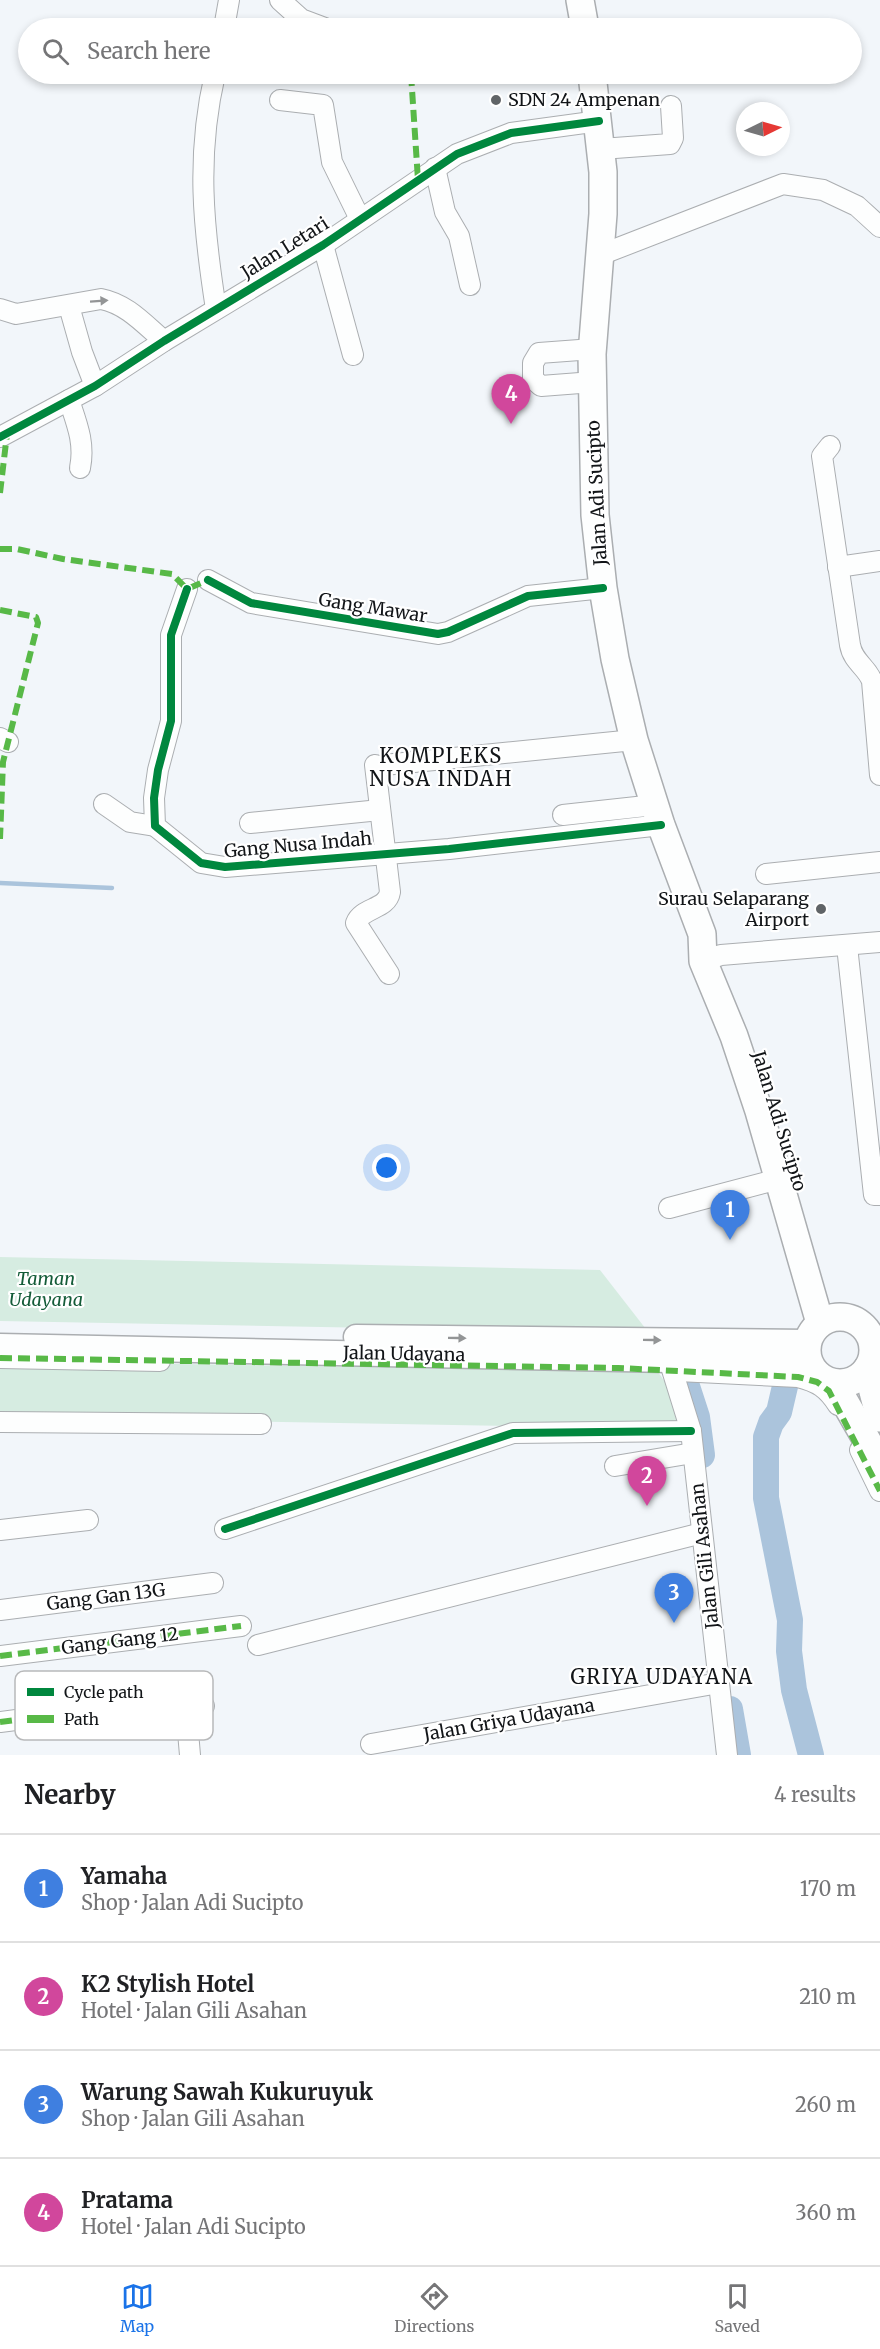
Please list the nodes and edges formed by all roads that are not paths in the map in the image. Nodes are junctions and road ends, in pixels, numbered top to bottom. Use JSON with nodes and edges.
{"nodes":[{"id":1,"x":229,"y":0,"type":"edge"},
{"id":2,"x":280,"y":0,"type":"edge"},
{"id":3,"x":580,"y":0,"type":"edge"},
{"id":4,"x":226,"y":18,"type":"edge"},
{"id":5,"x":299,"y":18,"type":"edge"},
{"id":6,"x":583,"y":18,"type":"edge"},
{"id":7,"x":213,"y":84,"type":"edge"},
{"id":8,"x":590,"y":84,"type":"edge"},
{"id":9,"x":280,"y":100,"type":"dead end"},
{"id":10,"x":671,"y":106,"type":"dead end"},
{"id":11,"x":582,"y":123,"type":"junction"},
{"id":12,"x":601,"y":149,"type":"junction"},
{"id":13,"x":435,"y":168,"type":"junction"},
{"id":14,"x":360,"y":219,"type":"junction"},
{"id":15,"x":880,"y":227,"type":"edge"},
{"id":16,"x":323,"y":245,"type":"junction"},
{"id":17,"x":600,"y":255,"type":"junction"},
{"id":18,"x":470,"y":285,"type":"dead end"},
{"id":19,"x":69,"y":306,"type":"junction"},
{"id":20,"x":0,"y":309,"type":"edge"},
{"id":21,"x":216,"y":309,"type":"junction"},
{"id":22,"x":164,"y":341,"type":"junction"},
{"id":23,"x":593,"y":349,"type":"junction"},
{"id":24,"x":353,"y":355,"type":"dead end"},
{"id":25,"x":593,"y":382,"type":"junction"},
{"id":26,"x":96,"y":386,"type":"junction"},
{"id":27,"x":69,"y":400,"type":"junction"},
{"id":28,"x":0,"y":437,"type":"edge"},
{"id":29,"x":830,"y":446,"type":"dead end"},
{"id":30,"x":80,"y":468,"type":"dead end"},
{"id":31,"x":880,"y":561,"type":"edge"},
{"id":32,"x":838,"y":567,"type":"junction"},
{"id":33,"x":208,"y":580,"type":"dead end"},
{"id":34,"x":603,"y":588,"type":"junction"},
{"id":35,"x":187,"y":589,"type":"dead end"},
{"id":36,"x":877,"y":701,"type":"edge"},
{"id":37,"x":626,"y":741,"type":"junction"},
{"id":38,"x":880,"y":775,"type":"edge"},
{"id":39,"x":104,"y":804,"type":"dead end"},
{"id":40,"x":380,"y":810,"type":"junction"},
{"id":41,"x":658,"y":815,"type":"junction"},
{"id":42,"x":563,"y":816,"type":"dead end"},
{"id":43,"x":249,"y":823,"type":"dead end"},
{"id":44,"x":155,"y":826,"type":"junction"},
{"id":45,"x":384,"y":853,"type":"junction"},
{"id":46,"x":880,"y":862,"type":"edge"},
{"id":47,"x":766,"y":874,"type":"dead end"},
{"id":48,"x":880,"y":942,"type":"edge"},
{"id":49,"x":847,"y":945,"type":"junction"},
{"id":50,"x":712,"y":958,"type":"junction"},
{"id":51,"x":389,"y":974,"type":"dead end"},
{"id":52,"x":876,"y":1174,"type":"edge"},
{"id":53,"x":779,"y":1179,"type":"junction"},
{"id":54,"x":877,"y":1195,"type":"edge"},
{"id":55,"x":669,"y":1208,"type":"dead end"},
{"id":56,"x":0,"y":1330,"type":"edge"},
{"id":57,"x":818,"y":1335,"type":"junction"},
{"id":58,"x":24,"y":1339,"type":"junction"},
{"id":59,"x":0,"y":1346,"type":"edge"},
{"id":60,"x":874,"y":1355,"type":"edge"},
{"id":61,"x":0,"y":1358,"type":"edge"},
{"id":62,"x":670,"y":1365,"type":"junction"},
{"id":63,"x":834,"y":1383,"type":"junction"},
{"id":64,"x":880,"y":1418,"type":"edge"},
{"id":65,"x":0,"y":1422,"type":"edge"},
{"id":66,"x":261,"y":1424,"type":"dead end"},
{"id":67,"x":691,"y":1431,"type":"junction"},
{"id":68,"x":693,"y":1453,"type":"junction"},
{"id":69,"x":880,"y":1463,"type":"edge"},
{"id":70,"x":615,"y":1466,"type":"dead end"},
{"id":71,"x":880,"y":1491,"type":"edge"},
{"id":72,"x":88,"y":1520,"type":"dead end"},
{"id":73,"x":225,"y":1529,"type":"dead end"},
{"id":74,"x":0,"y":1530,"type":"edge"},
{"id":75,"x":702,"y":1533,"type":"junction"},
{"id":76,"x":213,"y":1583,"type":"dead end"},
{"id":77,"x":0,"y":1610,"type":"edge"},
{"id":78,"x":241,"y":1626,"type":"dead end"},
{"id":79,"x":258,"y":1645,"type":"dead end"},
{"id":80,"x":0,"y":1656,"type":"edge"},
{"id":81,"x":719,"y":1683,"type":"junction"},
{"id":82,"x":15,"y":1720,"type":"edge"},
{"id":83,"x":0,"y":1722,"type":"edge"},
{"id":84,"x":189,"y":1740,"type":"edge"},
{"id":85,"x":370,"y":1744,"type":"dead end"},
{"id":86,"x":190,"y":1755,"type":"edge"},
{"id":87,"x":727,"y":1755,"type":"edge"}],
"edges":[{"from":1,"to":4,"type":"street"},
{"from":2,"to":5,"type":"street"},
{"from":3,"to":6,"type":"highway"},
{"from":7,"to":21,"type":"street"},
{"from":8,"to":11,"type":"highway","name":"Jalan Adi Sucipto"},
{"from":9,"to":14,"type":"street"},
{"from":10,"to":12,"type":"street"},
{"from":11,"to":12,"type":"highway","name":"Jalan Adi Sucipto"},
{"from":11,"to":13,"type":"street","name":"Jalan Letari"},
{"from":12,"to":17,"type":"highway","name":"Jalan Adi Sucipto"},
{"from":13,"to":14,"type":"street","name":"Jalan Letari"},
{"from":13,"to":18,"type":"street"},
{"from":14,"to":16,"type":"street","name":"Jalan Letari"},
{"from":15,"to":17,"type":"street"},
{"from":16,"to":21,"type":"street","name":"Jalan Letari"},
{"from":16,"to":24,"type":"street"},
{"from":17,"to":23,"type":"highway","name":"Jalan Adi Sucipto"},
{"from":19,"to":20,"type":"street"},
{"from":19,"to":22,"type":"street","one_way":true},
{"from":19,"to":26,"type":"street"},
{"from":21,"to":22,"type":"street","name":"Jalan Letari"},
{"from":22,"to":26,"type":"street","name":"Jalan Letari"},
{"from":23,"to":25,"type":"highway","name":"Jalan Adi Sucipto"},
{"from":23,"to":25,"type":"street"},
{"from":25,"to":34,"type":"highway","name":"Jalan Adi Sucipto"},
{"from":26,"to":27,"type":"street","name":"Jalan Letari"},
{"from":27,"to":28,"type":"street","name":"Jalan Letari"},
{"from":27,"to":30,"type":"street"},
{"from":29,"to":32,"type":"street"},
{"from":31,"to":32,"type":"street"},
{"from":32,"to":36,"type":"street"},
{"from":33,"to":34,"type":"street","name":"Gang Mawar"},
{"from":34,"to":37,"type":"highway","name":"Jalan Adi Sucipto"},
{"from":35,"to":44,"type":"street"},
{"from":36,"to":38,"type":"street"},
{"from":37,"to":40,"type":"street"},
{"from":37,"to":41,"type":"highway","name":"Jalan Adi Sucipto"},
{"from":39,"to":44,"type":"street"},
{"from":40,"to":43,"type":"street"},
{"from":40,"to":45,"type":"street"},
{"from":41,"to":42,"type":"street"},
{"from":41,"to":45,"type":"street","name":"Gang Nusa Indah"},
{"from":41,"to":50,"type":"highway","name":"Jalan Adi Sucipto"},
{"from":44,"to":45,"type":"street","name":"Gang Nusa Indah"},
{"from":45,"to":51,"type":"street"},
{"from":46,"to":47,"type":"street"},
{"from":48,"to":49,"type":"street"},
{"from":49,"to":50,"type":"street"},
{"from":49,"to":52,"type":"street"},
{"from":50,"to":53,"type":"highway","name":"Jalan Adi Sucipto"},
{"from":50,"to":57,"type":"highway","name":"Jalan Adi Sucipto"},
{"from":52,"to":54,"type":"street"},
{"from":53,"to":55,"type":"street"},
{"from":53,"to":57,"type":"highway","name":"Jalan Adi Sucipto"},
{"from":56,"to":58,"type":"main road","name":"Jalan Udayana"},
{"from":58,"to":57,"type":"main road","name":"Jalan Udayana","one_way":true},
{"from":57,"to":60,"type":"highway"},
{"from":57,"to":62,"type":"main road","name":"Jalan Udayana"},
{"from":57,"to":63,"type":"highway"},
{"from":58,"to":59,"type":"main road","name":"Jalan Udayana"},
{"from":58,"to":62,"type":"main road","name":"Jalan Udayana"},
{"from":60,"to":63,"type":"highway"},
{"from":60,"to":64,"type":"highway"},
{"from":61,"to":62,"type":"street"},
{"from":62,"to":67,"type":"street","name":"Jalan Gili Asahan"},
{"from":62,"to":71,"type":"street"},
{"from":63,"to":69,"type":"highway"},
{"from":65,"to":66,"type":"street"},
{"from":67,"to":68,"type":"street","name":"Jalan Gili Asahan"},
{"from":67,"to":73,"type":"street"},
{"from":68,"to":70,"type":"street"},
{"from":68,"to":75,"type":"street","name":"Jalan Gili Asahan"},
{"from":72,"to":74,"type":"street"},
{"from":75,"to":79,"type":"street"},
{"from":75,"to":81,"type":"street","name":"Jalan Gili Asahan"},
{"from":76,"to":77,"type":"street","name":"Gang Gan 13G"},
{"from":78,"to":80,"type":"street","name":"Gang Gang 12"},
{"from":81,"to":85,"type":"street","name":"Jalan Griya Udayana"},
{"from":81,"to":87,"type":"street","name":"Jalan Gili Asahan"},
{"from":82,"to":83,"type":"street"},
{"from":84,"to":86,"type":"street"}]}
